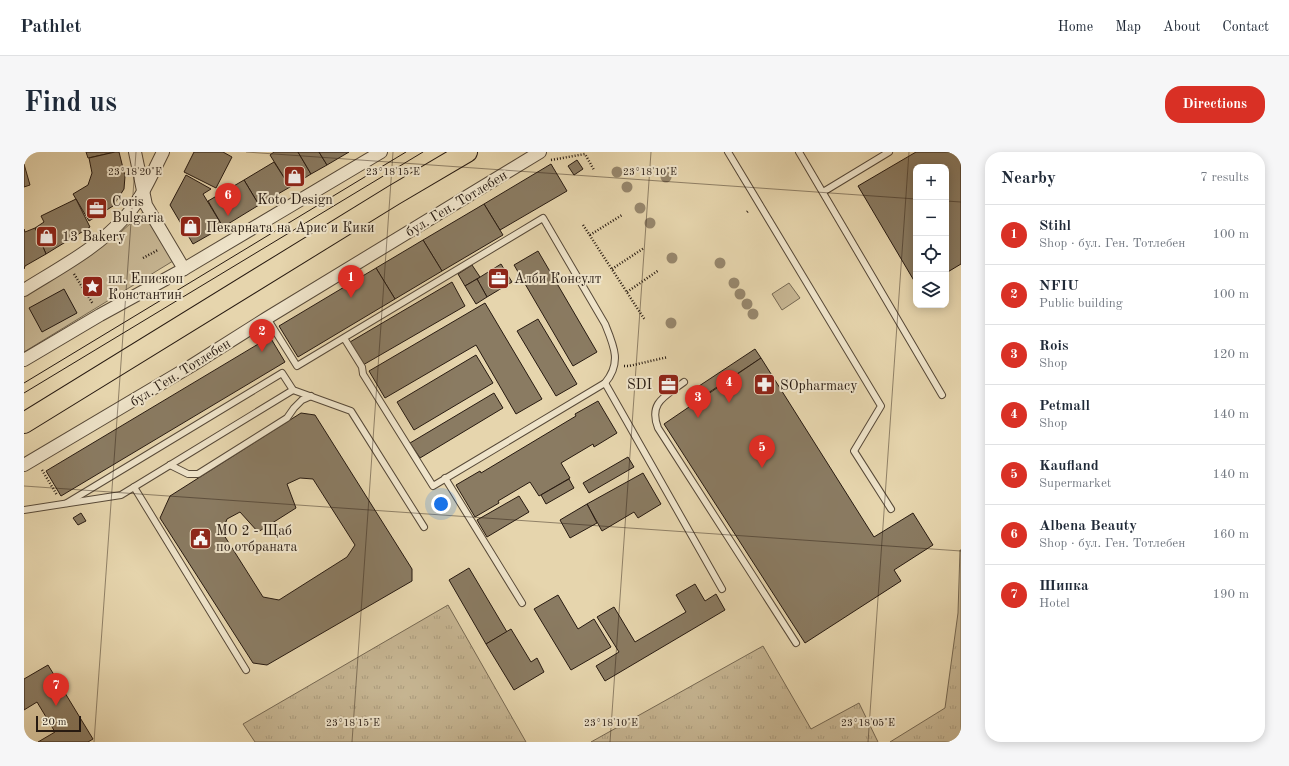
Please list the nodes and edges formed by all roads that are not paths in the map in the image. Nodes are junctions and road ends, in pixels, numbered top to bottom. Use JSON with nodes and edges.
{"nodes":[{"id":1,"x":135,"y":152,"type":"edge"},
{"id":2,"x":163,"y":152,"type":"edge"},
{"id":3,"x":381,"y":152,"type":"edge"},
{"id":4,"x":467,"y":152,"type":"edge"},
{"id":5,"x":540,"y":152,"type":"edge"},
{"id":6,"x":728,"y":152,"type":"edge"},
{"id":7,"x":798,"y":152,"type":"edge"},
{"id":8,"x":889,"y":152,"type":"edge"},
{"id":9,"x":143,"y":191,"type":"junction"},
{"id":10,"x":822,"y":192,"type":"junction"},
{"id":11,"x":184,"y":269,"type":"junction"},
{"id":12,"x":24,"y":290,"type":"edge"},
{"id":13,"x":267,"y":318,"type":"junction"},
{"id":14,"x":344,"y":338,"type":"junction"},
{"id":15,"x":24,"y":360,"type":"edge"},
{"id":16,"x":684,"y":382,"type":"dead end"},
{"id":17,"x":605,"y":383,"type":"junction"},
{"id":18,"x":294,"y":390,"type":"junction"},
{"id":19,"x":942,"y":395,"type":"dead end"},
{"id":20,"x":311,"y":396,"type":"junction"},
{"id":21,"x":24,"y":423,"type":"edge"},
{"id":22,"x":170,"y":465,"type":"junction"},
{"id":23,"x":24,"y":466,"type":"edge"},
{"id":24,"x":445,"y":478,"type":"junction"},
{"id":25,"x":134,"y":487,"type":"junction"},
{"id":26,"x":65,"y":503,"type":"junction"},
{"id":27,"x":891,"y":509,"type":"dead end"},
{"id":28,"x":24,"y":510,"type":"edge"},
{"id":29,"x":424,"y":527,"type":"dead end"},
{"id":30,"x":722,"y":589,"type":"dead end"},
{"id":31,"x":522,"y":603,"type":"dead end"},
{"id":32,"x":796,"y":643,"type":"dead end"},
{"id":33,"x":246,"y":670,"type":"dead end"}],
"edges":[{"from":1,"to":9,"type":"street"},
{"from":2,"to":9,"type":"street"},
{"from":3,"to":11,"type":"street"},
{"from":4,"to":21,"type":"main road"},
{"from":5,"to":13,"type":"street","name":"бул. Ген. Тотлебен"},
{"from":6,"to":27,"type":"lane"},
{"from":7,"to":10,"type":"lane"},
{"from":8,"to":10,"type":"lane"},
{"from":9,"to":11,"type":"street"},
{"from":9,"to":12,"type":"street"},
{"from":10,"to":19,"type":"lane"},
{"from":11,"to":15,"type":"street"},
{"from":13,"to":14,"type":"lane"},
{"from":13,"to":23,"type":"street","name":"бул. Ген. Тотлебен"},
{"from":14,"to":17,"type":"lane"},
{"from":14,"to":24,"type":"lane"},
{"from":16,"to":32,"type":"lane"},
{"from":17,"to":24,"type":"lane"},
{"from":17,"to":30,"type":"lane"},
{"from":18,"to":20,"type":"lane"},
{"from":18,"to":22,"type":"lane"},
{"from":18,"to":26,"type":"lane"},
{"from":20,"to":22,"type":"lane"},
{"from":20,"to":29,"type":"lane"},
{"from":22,"to":25,"type":"lane"},
{"from":24,"to":31,"type":"lane"},
{"from":25,"to":26,"type":"lane"},
{"from":25,"to":33,"type":"lane"},
{"from":26,"to":28,"type":"lane"}]}
